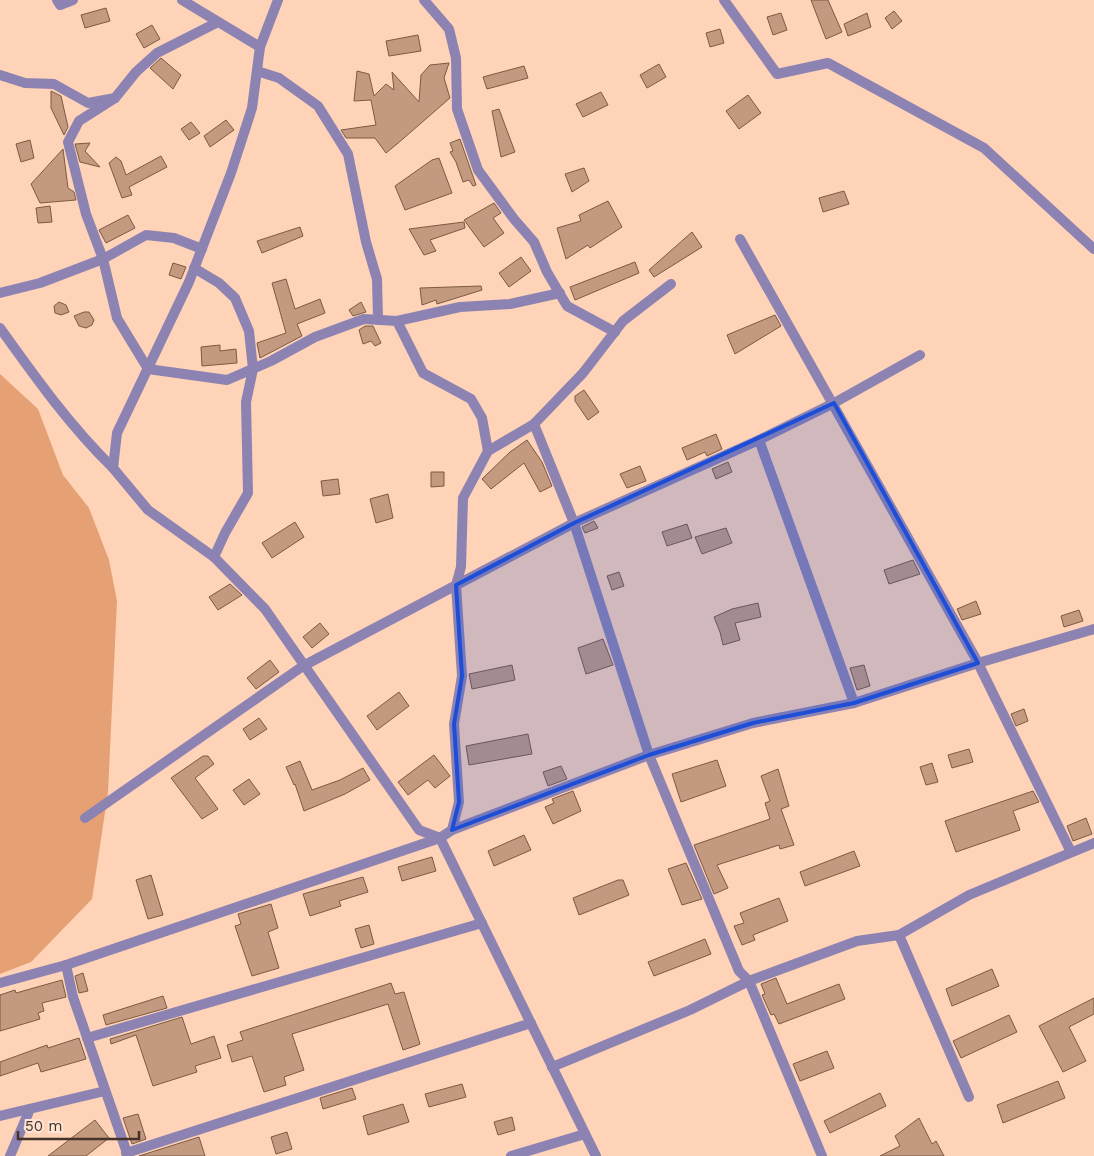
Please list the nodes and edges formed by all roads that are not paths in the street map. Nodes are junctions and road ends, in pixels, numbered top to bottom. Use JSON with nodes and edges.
{"nodes":[{"id":1,"x":57,"y":0,"type":"edge"},
{"id":2,"x":73,"y":0,"type":"edge"},
{"id":3,"x":182,"y":0,"type":"edge"},
{"id":4,"x":278,"y":0,"type":"edge"},
{"id":5,"x":424,"y":0,"type":"edge"},
{"id":6,"x":723,"y":0,"type":"edge"},
{"id":7,"x":218,"y":22,"type":"junction"},
{"id":8,"x":260,"y":47,"type":"junction"},
{"id":9,"x":257,"y":71,"type":"junction"},
{"id":10,"x":0,"y":75,"type":"edge"},
{"id":11,"x":116,"y":98,"type":"junction"},
{"id":12,"x":740,"y":239,"type":"dead end"},
{"id":13,"x":1094,"y":249,"type":"edge"},
{"id":14,"x":202,"y":250,"type":"junction"},
{"id":15,"x":103,"y":259,"type":"junction"},
{"id":16,"x":194,"y":268,"type":"junction"},
{"id":17,"x":671,"y":284,"type":"dead end"},
{"id":18,"x":0,"y":293,"type":"edge"},
{"id":19,"x":560,"y":293,"type":"junction"},
{"id":20,"x":378,"y":320,"type":"junction"},
{"id":21,"x":397,"y":321,"type":"junction"},
{"id":22,"x":0,"y":328,"type":"edge"},
{"id":23,"x":614,"y":332,"type":"junction"},
{"id":24,"x":920,"y":355,"type":"dead end"},
{"id":25,"x":148,"y":369,"type":"junction"},
{"id":26,"x":253,"y":369,"type":"junction"},
{"id":27,"x":834,"y":403,"type":"junction"},
{"id":28,"x":534,"y":424,"type":"junction"},
{"id":29,"x":759,"y":440,"type":"junction"},
{"id":30,"x":488,"y":451,"type":"junction"},
{"id":31,"x":113,"y":468,"type":"junction"},
{"id":32,"x":574,"y":523,"type":"junction"},
{"id":33,"x":214,"y":557,"type":"junction"},
{"id":34,"x":456,"y":585,"type":"junction"},
{"id":35,"x":1094,"y":629,"type":"edge"},
{"id":36,"x":978,"y":663,"type":"junction"},
{"id":37,"x":303,"y":666,"type":"junction"},
{"id":38,"x":854,"y":703,"type":"junction"},
{"id":39,"x":649,"y":755,"type":"junction"},
{"id":40,"x":85,"y":818,"type":"dead end"},
{"id":41,"x":452,"y":830,"type":"junction"},
{"id":42,"x":440,"y":838,"type":"junction"},
{"id":43,"x":1094,"y":843,"type":"edge"},
{"id":44,"x":1071,"y":852,"type":"junction"},
{"id":45,"x":482,"y":922,"type":"junction"},
{"id":46,"x":899,"y":936,"type":"junction"},
{"id":47,"x":66,"y":965,"type":"junction"},
{"id":48,"x":749,"y":981,"type":"junction"},
{"id":49,"x":0,"y":983,"type":"edge"},
{"id":50,"x":530,"y":1023,"type":"junction"},
{"id":51,"x":87,"y":1038,"type":"junction"},
{"id":52,"x":552,"y":1067,"type":"junction"},
{"id":53,"x":105,"y":1091,"type":"junction"},
{"id":54,"x":969,"y":1097,"type":"dead end"},
{"id":55,"x":30,"y":1109,"type":"junction"},
{"id":56,"x":0,"y":1116,"type":"edge"},
{"id":57,"x":585,"y":1134,"type":"junction"},
{"id":58,"x":127,"y":1154,"type":"edge"},
{"id":59,"x":10,"y":1156,"type":"edge"},
{"id":60,"x":511,"y":1156,"type":"edge"},
{"id":61,"x":596,"y":1156,"type":"edge"},
{"id":62,"x":822,"y":1156,"type":"edge"}],
"edges":[{"from":1,"to":2,"type":"street"},
{"from":3,"to":7,"type":"street"},
{"from":4,"to":8,"type":"street"},
{"from":5,"to":19,"type":"street"},
{"from":6,"to":13,"type":"street"},
{"from":7,"to":8,"type":"street"},
{"from":7,"to":11,"type":"street"},
{"from":8,"to":9,"type":"street"},
{"from":9,"to":14,"type":"street"},
{"from":9,"to":20,"type":"street"},
{"from":10,"to":11,"type":"street"},
{"from":11,"to":15,"type":"street"},
{"from":12,"to":27,"type":"street"},
{"from":14,"to":15,"type":"street"},
{"from":14,"to":16,"type":"street"},
{"from":15,"to":18,"type":"street"},
{"from":15,"to":25,"type":"street"},
{"from":16,"to":25,"type":"street"},
{"from":16,"to":26,"type":"street"},
{"from":17,"to":23,"type":"street"},
{"from":19,"to":21,"type":"street"},
{"from":19,"to":23,"type":"street"},
{"from":20,"to":21,"type":"street"},
{"from":20,"to":26,"type":"street"},
{"from":21,"to":30,"type":"street"},
{"from":22,"to":31,"type":"street"},
{"from":23,"to":28,"type":"street"},
{"from":24,"to":27,"type":"street"},
{"from":25,"to":26,"type":"street"},
{"from":25,"to":31,"type":"street"},
{"from":26,"to":33,"type":"street"},
{"from":27,"to":29,"type":"street"},
{"from":27,"to":36,"type":"street"},
{"from":28,"to":30,"type":"street"},
{"from":28,"to":32,"type":"street"},
{"from":29,"to":32,"type":"street"},
{"from":29,"to":38,"type":"street"},
{"from":30,"to":34,"type":"street"},
{"from":31,"to":33,"type":"street"},
{"from":32,"to":34,"type":"street"},
{"from":32,"to":39,"type":"street"},
{"from":33,"to":37,"type":"street"},
{"from":34,"to":37,"type":"street"},
{"from":34,"to":41,"type":"street"},
{"from":35,"to":36,"type":"street"},
{"from":36,"to":38,"type":"street"},
{"from":36,"to":44,"type":"street"},
{"from":37,"to":40,"type":"street"},
{"from":37,"to":42,"type":"street"},
{"from":38,"to":39,"type":"street"},
{"from":39,"to":41,"type":"street"},
{"from":39,"to":48,"type":"street"},
{"from":41,"to":42,"type":"street"},
{"from":42,"to":45,"type":"street"},
{"from":42,"to":47,"type":"street"},
{"from":43,"to":44,"type":"street"},
{"from":44,"to":46,"type":"street"},
{"from":45,"to":50,"type":"street"},
{"from":45,"to":51,"type":"street"},
{"from":46,"to":48,"type":"street"},
{"from":46,"to":54,"type":"street"},
{"from":47,"to":49,"type":"street"},
{"from":47,"to":51,"type":"street"},
{"from":48,"to":52,"type":"street"},
{"from":48,"to":62,"type":"street"},
{"from":50,"to":52,"type":"street"},
{"from":50,"to":58,"type":"street"},
{"from":51,"to":53,"type":"street"},
{"from":52,"to":57,"type":"street"},
{"from":53,"to":55,"type":"street"},
{"from":53,"to":58,"type":"street"},
{"from":55,"to":56,"type":"street"},
{"from":55,"to":59,"type":"street"},
{"from":57,"to":60,"type":"street"},
{"from":57,"to":61,"type":"street"}]}
